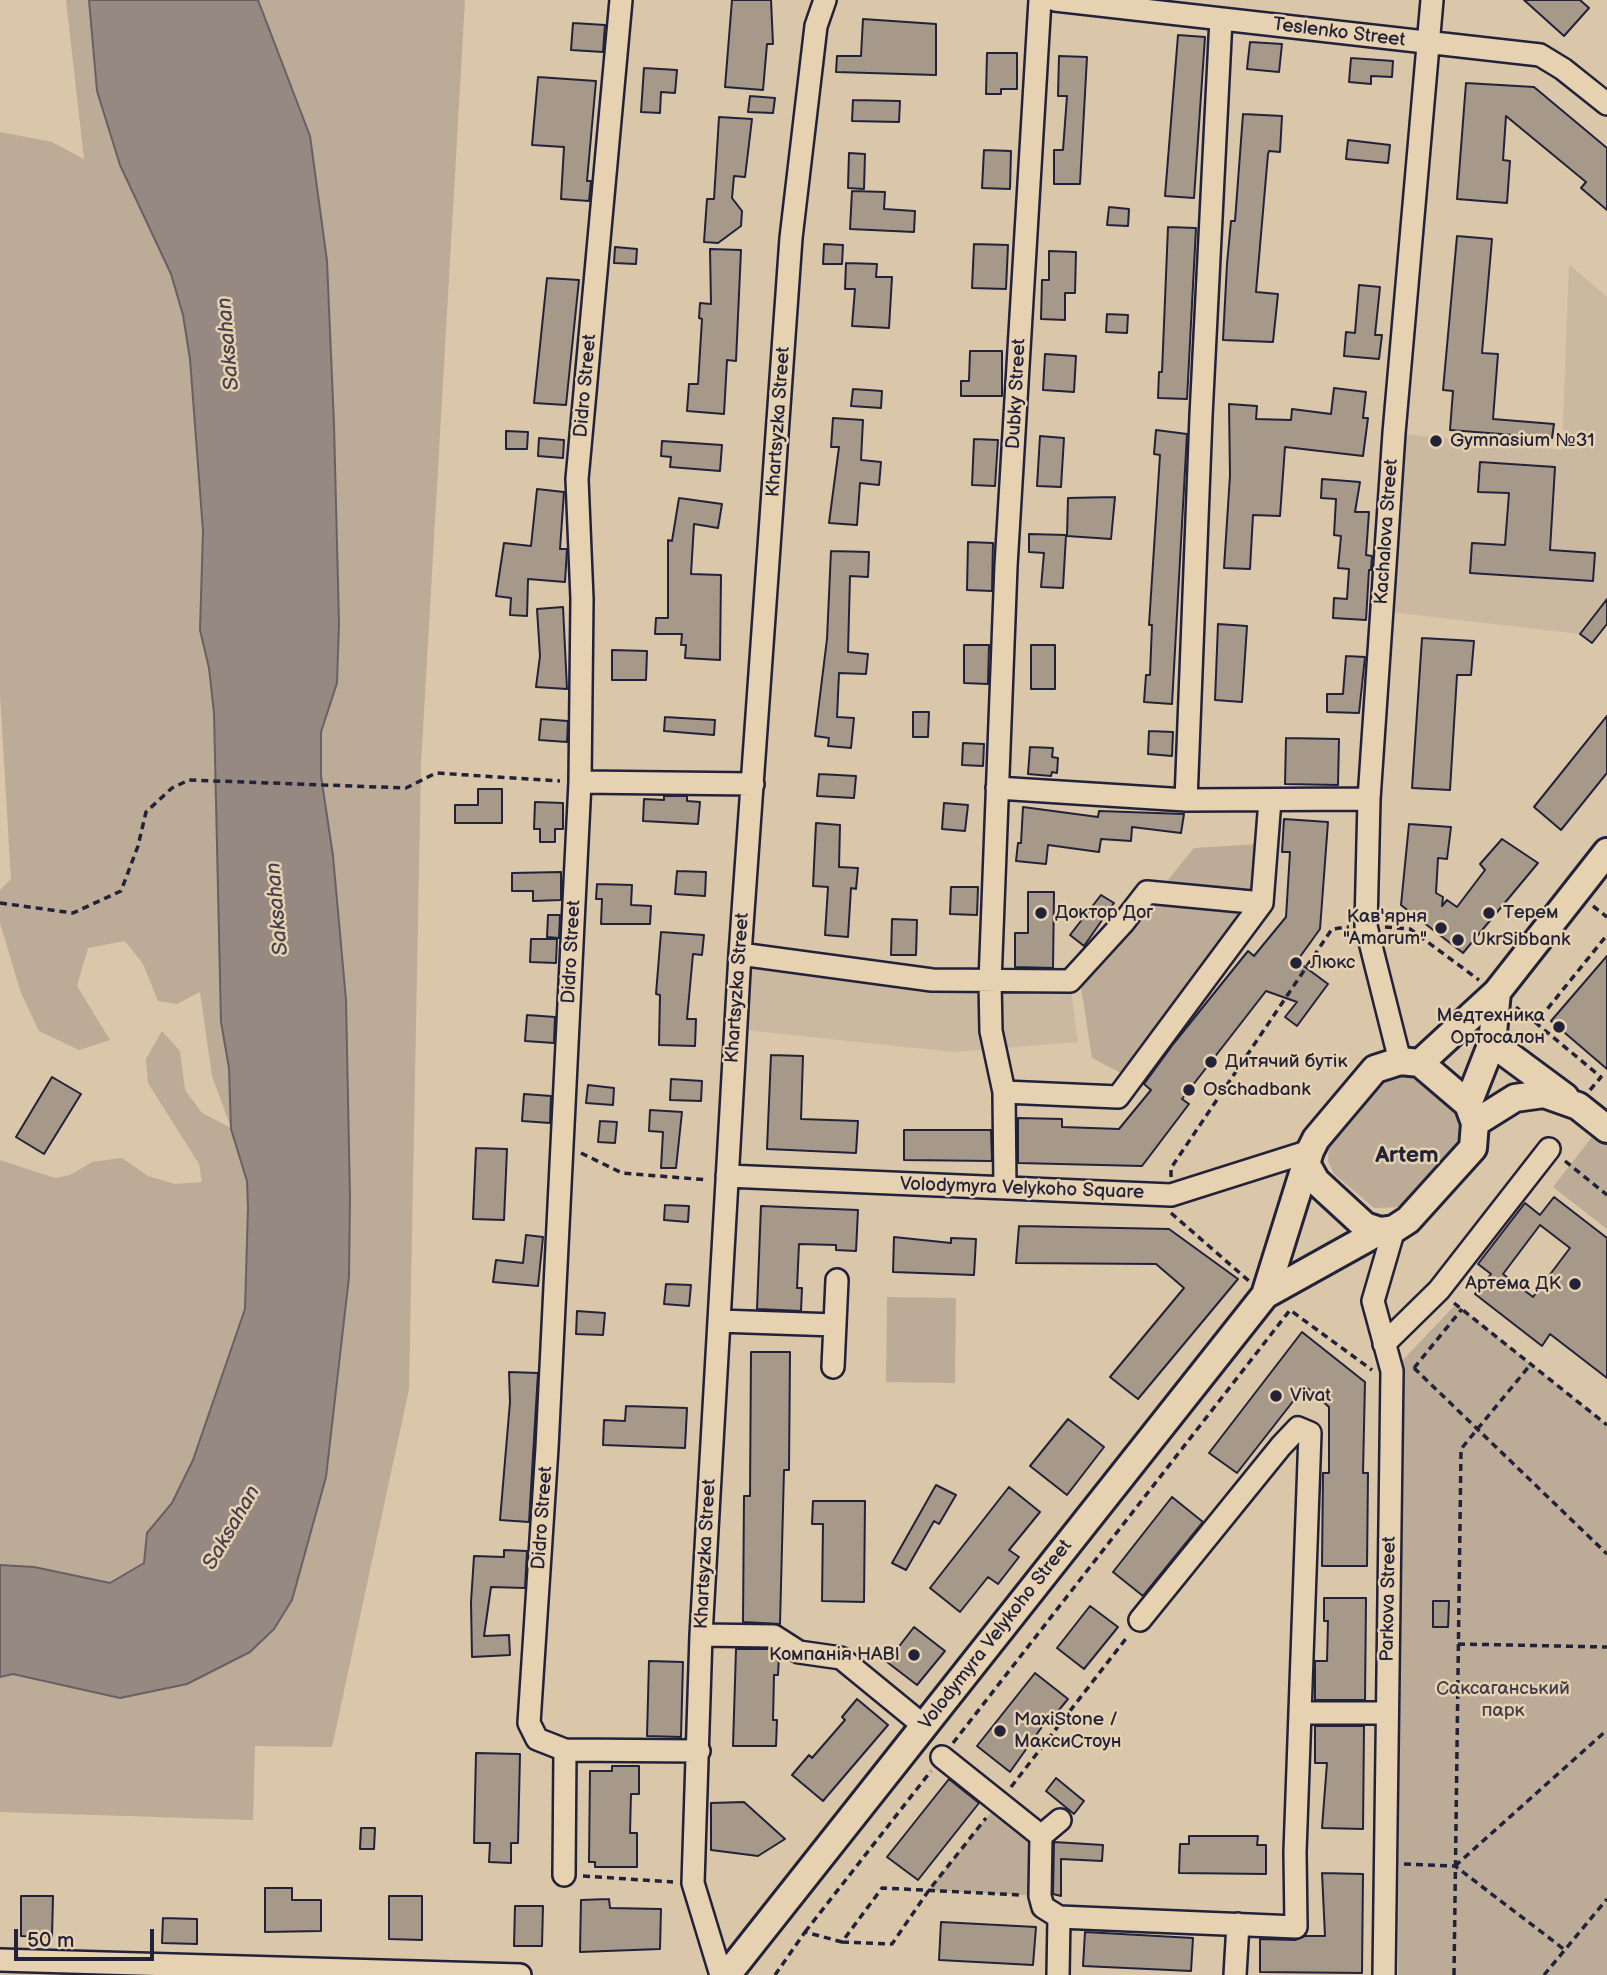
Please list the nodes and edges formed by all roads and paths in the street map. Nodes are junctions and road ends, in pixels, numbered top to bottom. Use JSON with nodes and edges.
{"nodes":[{"id":1,"x":621,"y":0,"type":"edge"},
{"id":2,"x":825,"y":0,"type":"edge"},
{"id":3,"x":1040,"y":0,"type":"edge"},
{"id":4,"x":1055,"y":0,"type":"edge"},
{"id":5,"x":1432,"y":0,"type":"edge"},
{"id":6,"x":1093,"y":1,"type":"edge"},
{"id":7,"x":1221,"y":19,"type":"junction"},
{"id":8,"x":1427,"y":43,"type":"junction"},
{"id":9,"x":1607,"y":104,"type":"edge"},
{"id":10,"x":580,"y":782,"type":"junction"},
{"id":11,"x":753,"y":784,"type":"junction"},
{"id":12,"x":997,"y":788,"type":"junction"},
{"id":13,"x":1369,"y":799,"type":"junction"},
{"id":14,"x":1186,"y":800,"type":"junction"},
{"id":15,"x":1270,"y":800,"type":"junction"},
{"id":16,"x":1607,"y":852,"type":"edge"},
{"id":17,"x":0,"y":903,"type":"edge"},
{"id":18,"x":1262,"y":904,"type":"junction"},
{"id":19,"x":1366,"y":926,"type":"junction"},
{"id":20,"x":1607,"y":934,"type":"edge"},
{"id":21,"x":740,"y":954,"type":"junction"},
{"id":22,"x":990,"y":982,"type":"junction"},
{"id":23,"x":1497,"y":992,"type":"junction"},
{"id":24,"x":1536,"y":1023,"type":"junction"},
{"id":25,"x":1492,"y":1043,"type":"junction"},
{"id":26,"x":1410,"y":1062,"type":"junction"},
{"id":27,"x":1601,"y":1077,"type":"dead end"},
{"id":28,"x":1004,"y":1092,"type":"junction"},
{"id":29,"x":1578,"y":1106,"type":"junction"},
{"id":30,"x":1471,"y":1114,"type":"junction"},
{"id":31,"x":1607,"y":1129,"type":"edge"},
{"id":32,"x":562,"y":1140,"type":"junction"},
{"id":33,"x":1549,"y":1149,"type":"joint"},
{"id":34,"x":1309,"y":1158,"type":"junction"},
{"id":35,"x":727,"y":1176,"type":"junction"},
{"id":36,"x":1005,"y":1188,"type":"junction"},
{"id":37,"x":1171,"y":1195,"type":"junction"},
{"id":38,"x":1607,"y":1195,"type":"edge"},
{"id":39,"x":1387,"y":1230,"type":"junction"},
{"id":40,"x":837,"y":1280,"type":"dead end"},
{"id":41,"x":1439,"y":1290,"type":"junction"},
{"id":42,"x":1265,"y":1295,"type":"junction"},
{"id":43,"x":1462,"y":1309,"type":"junction"},
{"id":44,"x":1290,"y":1310,"type":"junction"},
{"id":45,"x":719,"y":1321,"type":"junction"},
{"id":46,"x":835,"y":1325,"type":"junction"},
{"id":47,"x":1384,"y":1344,"type":"junction"},
{"id":48,"x":1531,"y":1364,"type":"junction"},
{"id":49,"x":833,"y":1367,"type":"dead end"},
{"id":50,"x":1414,"y":1368,"type":"junction"},
{"id":51,"x":1392,"y":1371,"type":"junction"},
{"id":52,"x":1607,"y":1425,"type":"edge"},
{"id":53,"x":1477,"y":1429,"type":"junction"},
{"id":54,"x":1607,"y":1554,"type":"edge"},
{"id":55,"x":1140,"y":1620,"type":"joint"},
{"id":56,"x":701,"y":1635,"type":"junction"},
{"id":57,"x":1458,"y":1644,"type":"junction"},
{"id":58,"x":1607,"y":1647,"type":"edge"},
{"id":59,"x":1300,"y":1713,"type":"junction"},
{"id":60,"x":1387,"y":1713,"type":"junction"},
{"id":61,"x":924,"y":1726,"type":"junction"},
{"id":62,"x":1607,"y":1730,"type":"edge"},
{"id":63,"x":565,"y":1750,"type":"junction"},
{"id":64,"x":699,"y":1751,"type":"junction"},
{"id":65,"x":942,"y":1757,"type":"junction"},
{"id":66,"x":1000,"y":1801,"type":"junction"},
{"id":67,"x":1060,"y":1820,"type":"dead end"},
{"id":68,"x":1041,"y":1836,"type":"junction"},
{"id":69,"x":1386,"y":1863,"type":"junction"},
{"id":70,"x":1455,"y":1866,"type":"junction"},
{"id":71,"x":564,"y":1875,"type":"joint"},
{"id":72,"x":693,"y":1883,"type":"junction"},
{"id":73,"x":929,"y":1890,"type":"junction"},
{"id":74,"x":1040,"y":1896,"type":"junction"},
{"id":75,"x":1607,"y":1899,"type":"edge"},
{"id":76,"x":1059,"y":1917,"type":"junction"},
{"id":77,"x":1238,"y":1924,"type":"junction"},
{"id":78,"x":805,"y":1932,"type":"junction"},
{"id":79,"x":842,"y":1942,"type":"junction"},
{"id":80,"x":1565,"y":1950,"type":"junction"},
{"id":81,"x":0,"y":1960,"type":"edge"},
{"id":82,"x":520,"y":1975,"type":"edge"},
{"id":83,"x":721,"y":1975,"type":"edge"},
{"id":84,"x":727,"y":1975,"type":"edge"},
{"id":85,"x":775,"y":1975,"type":"edge"},
{"id":86,"x":1058,"y":1975,"type":"edge"},
{"id":87,"x":1235,"y":1975,"type":"edge"},
{"id":88,"x":1384,"y":1975,"type":"edge"},
{"id":89,"x":1454,"y":1975,"type":"edge"},
{"id":90,"x":1544,"y":1975,"type":"edge"}],
"edges":[{"from":1,"to":10,"type":"street","name":"Didro Street"},
{"from":2,"to":11,"type":"street","name":"Khartsyzka Street"},
{"from":3,"to":12,"type":"street","name":"Dubky Street"},
{"from":4,"to":6,"type":"street","name":"Teslenko Street"},
{"from":5,"to":8,"type":"street","name":"Kachalova Street"},
{"from":6,"to":7,"type":"street","name":"Teslenko Street"},
{"from":7,"to":8,"type":"street","name":"Teslenko Street"},
{"from":7,"to":14,"type":"street"},
{"from":8,"to":9,"type":"street","name":"Teslenko Street"},
{"from":8,"to":13,"type":"street","name":"Kachalova Street"},
{"from":10,"to":11,"type":"street"},
{"from":10,"to":17,"type":"path"},
{"from":10,"to":32,"type":"street","name":"Didro Street"},
{"from":11,"to":21,"type":"street","name":"Khartsyzka Street"},
{"from":12,"to":14,"type":"street"},
{"from":12,"to":22,"type":"street","name":"Dubky Street"},
{"from":13,"to":15,"type":"street"},
{"from":13,"to":19,"type":"street","name":"Kachalova Street"},
{"from":14,"to":15,"type":"street"},
{"from":15,"to":18,"type":"street"},
{"from":16,"to":23,"type":"main road"},
{"from":18,"to":22,"type":"street"},
{"from":18,"to":28,"type":"street"},
{"from":19,"to":23,"type":"path"},
{"from":19,"to":26,"type":"street","name":"Kachalova Street"},
{"from":19,"to":37,"type":"path"},
{"from":20,"to":24,"type":"path"},
{"from":21,"to":22,"type":"street"},
{"from":21,"to":35,"type":"street","name":"Khartsyzka Street"},
{"from":22,"to":28,"type":"street","name":"Dubky Street"},
{"from":23,"to":24,"type":"path"},
{"from":23,"to":25,"type":"main road"},
{"from":23,"to":26,"type":"main road"},
{"from":24,"to":27,"type":"path"},
{"from":25,"to":29,"type":"main road"},
{"from":25,"to":30,"type":"main road"},
{"from":26,"to":30,"type":"main road"},
{"from":26,"to":34,"type":"main road"},
{"from":28,"to":36,"type":"street","name":"Dubky Street"},
{"from":29,"to":30,"type":"main road"},
{"from":29,"to":31,"type":"main road"},
{"from":30,"to":39,"type":"main road"},
{"from":32,"to":35,"type":"path"},
{"from":32,"to":63,"type":"street","name":"Didro Street"},
{"from":33,"to":38,"type":"path"},
{"from":33,"to":41,"type":"street"},
{"from":34,"to":37,"type":"street","name":"Volodymyra Velykoho Square"},
{"from":34,"to":39,"type":"main road"},
{"from":34,"to":42,"type":"main road"},
{"from":35,"to":36,"type":"street","name":"Volodymyra Velykoho Square"},
{"from":35,"to":45,"type":"street","name":"Khartsyzka Street"},
{"from":36,"to":37,"type":"street","name":"Volodymyra Velykoho Square"},
{"from":37,"to":42,"type":"path"},
{"from":39,"to":42,"type":"main road"},
{"from":39,"to":47,"type":"street","name":"Parkova Street"},
{"from":40,"to":46,"type":"street"},
{"from":41,"to":43,"type":"path"},
{"from":41,"to":47,"type":"street"},
{"from":42,"to":44,"type":"path"},
{"from":42,"to":61,"type":"main road","name":"Volodymyra Velykoho Street"},
{"from":43,"to":48,"type":"path"},
{"from":43,"to":50,"type":"path"},
{"from":44,"to":51,"type":"path"},
{"from":44,"to":65,"type":"path"},
{"from":45,"to":46,"type":"street"},
{"from":45,"to":56,"type":"street","name":"Khartsyzka Street"},
{"from":46,"to":49,"type":"street"},
{"from":47,"to":51,"type":"street","name":"Parkova Street"},
{"from":48,"to":52,"type":"path"},
{"from":48,"to":53,"type":"path"},
{"from":50,"to":51,"type":"path"},
{"from":50,"to":53,"type":"path"},
{"from":51,"to":60,"type":"street","name":"Parkova Street"},
{"from":53,"to":54,"type":"path"},
{"from":53,"to":57,"type":"path"},
{"from":55,"to":59,"type":"street"},
{"from":55,"to":66,"type":"path"},
{"from":56,"to":61,"type":"street"},
{"from":56,"to":64,"type":"street","name":"Khartsyzka Street"},
{"from":57,"to":58,"type":"path"},
{"from":57,"to":70,"type":"path"},
{"from":59,"to":60,"type":"street"},
{"from":59,"to":77,"type":"street"},
{"from":60,"to":69,"type":"street","name":"Parkova Street"},
{"from":61,"to":84,"type":"main road","name":"Volodymyra Velykoho Street"},
{"from":62,"to":70,"type":"path"},
{"from":63,"to":64,"type":"street","name":"Didro Street"},
{"from":63,"to":71,"type":"street"},
{"from":64,"to":72,"type":"street","name":"Khartsyzka Street"},
{"from":65,"to":66,"type":"street"},
{"from":65,"to":78,"type":"path"},
{"from":66,"to":68,"type":"street"},
{"from":66,"to":73,"type":"path"},
{"from":67,"to":68,"type":"street"},
{"from":68,"to":74,"type":"street"},
{"from":69,"to":70,"type":"path"},
{"from":69,"to":88,"type":"street","name":"Parkova Street"},
{"from":70,"to":80,"type":"path"},
{"from":70,"to":89,"type":"path"},
{"from":71,"to":72,"type":"path"},
{"from":72,"to":83,"type":"street","name":"Khartsyzka Street"},
{"from":73,"to":74,"type":"path"},
{"from":73,"to":79,"type":"path"},
{"from":73,"to":79,"type":"path"},
{"from":74,"to":76,"type":"street"},
{"from":75,"to":80,"type":"path"},
{"from":76,"to":77,"type":"street"},
{"from":76,"to":86,"type":"street"},
{"from":77,"to":87,"type":"street"},
{"from":78,"to":79,"type":"path"},
{"from":78,"to":85,"type":"path"},
{"from":80,"to":90,"type":"path"},
{"from":81,"to":82,"type":"street"}]}
